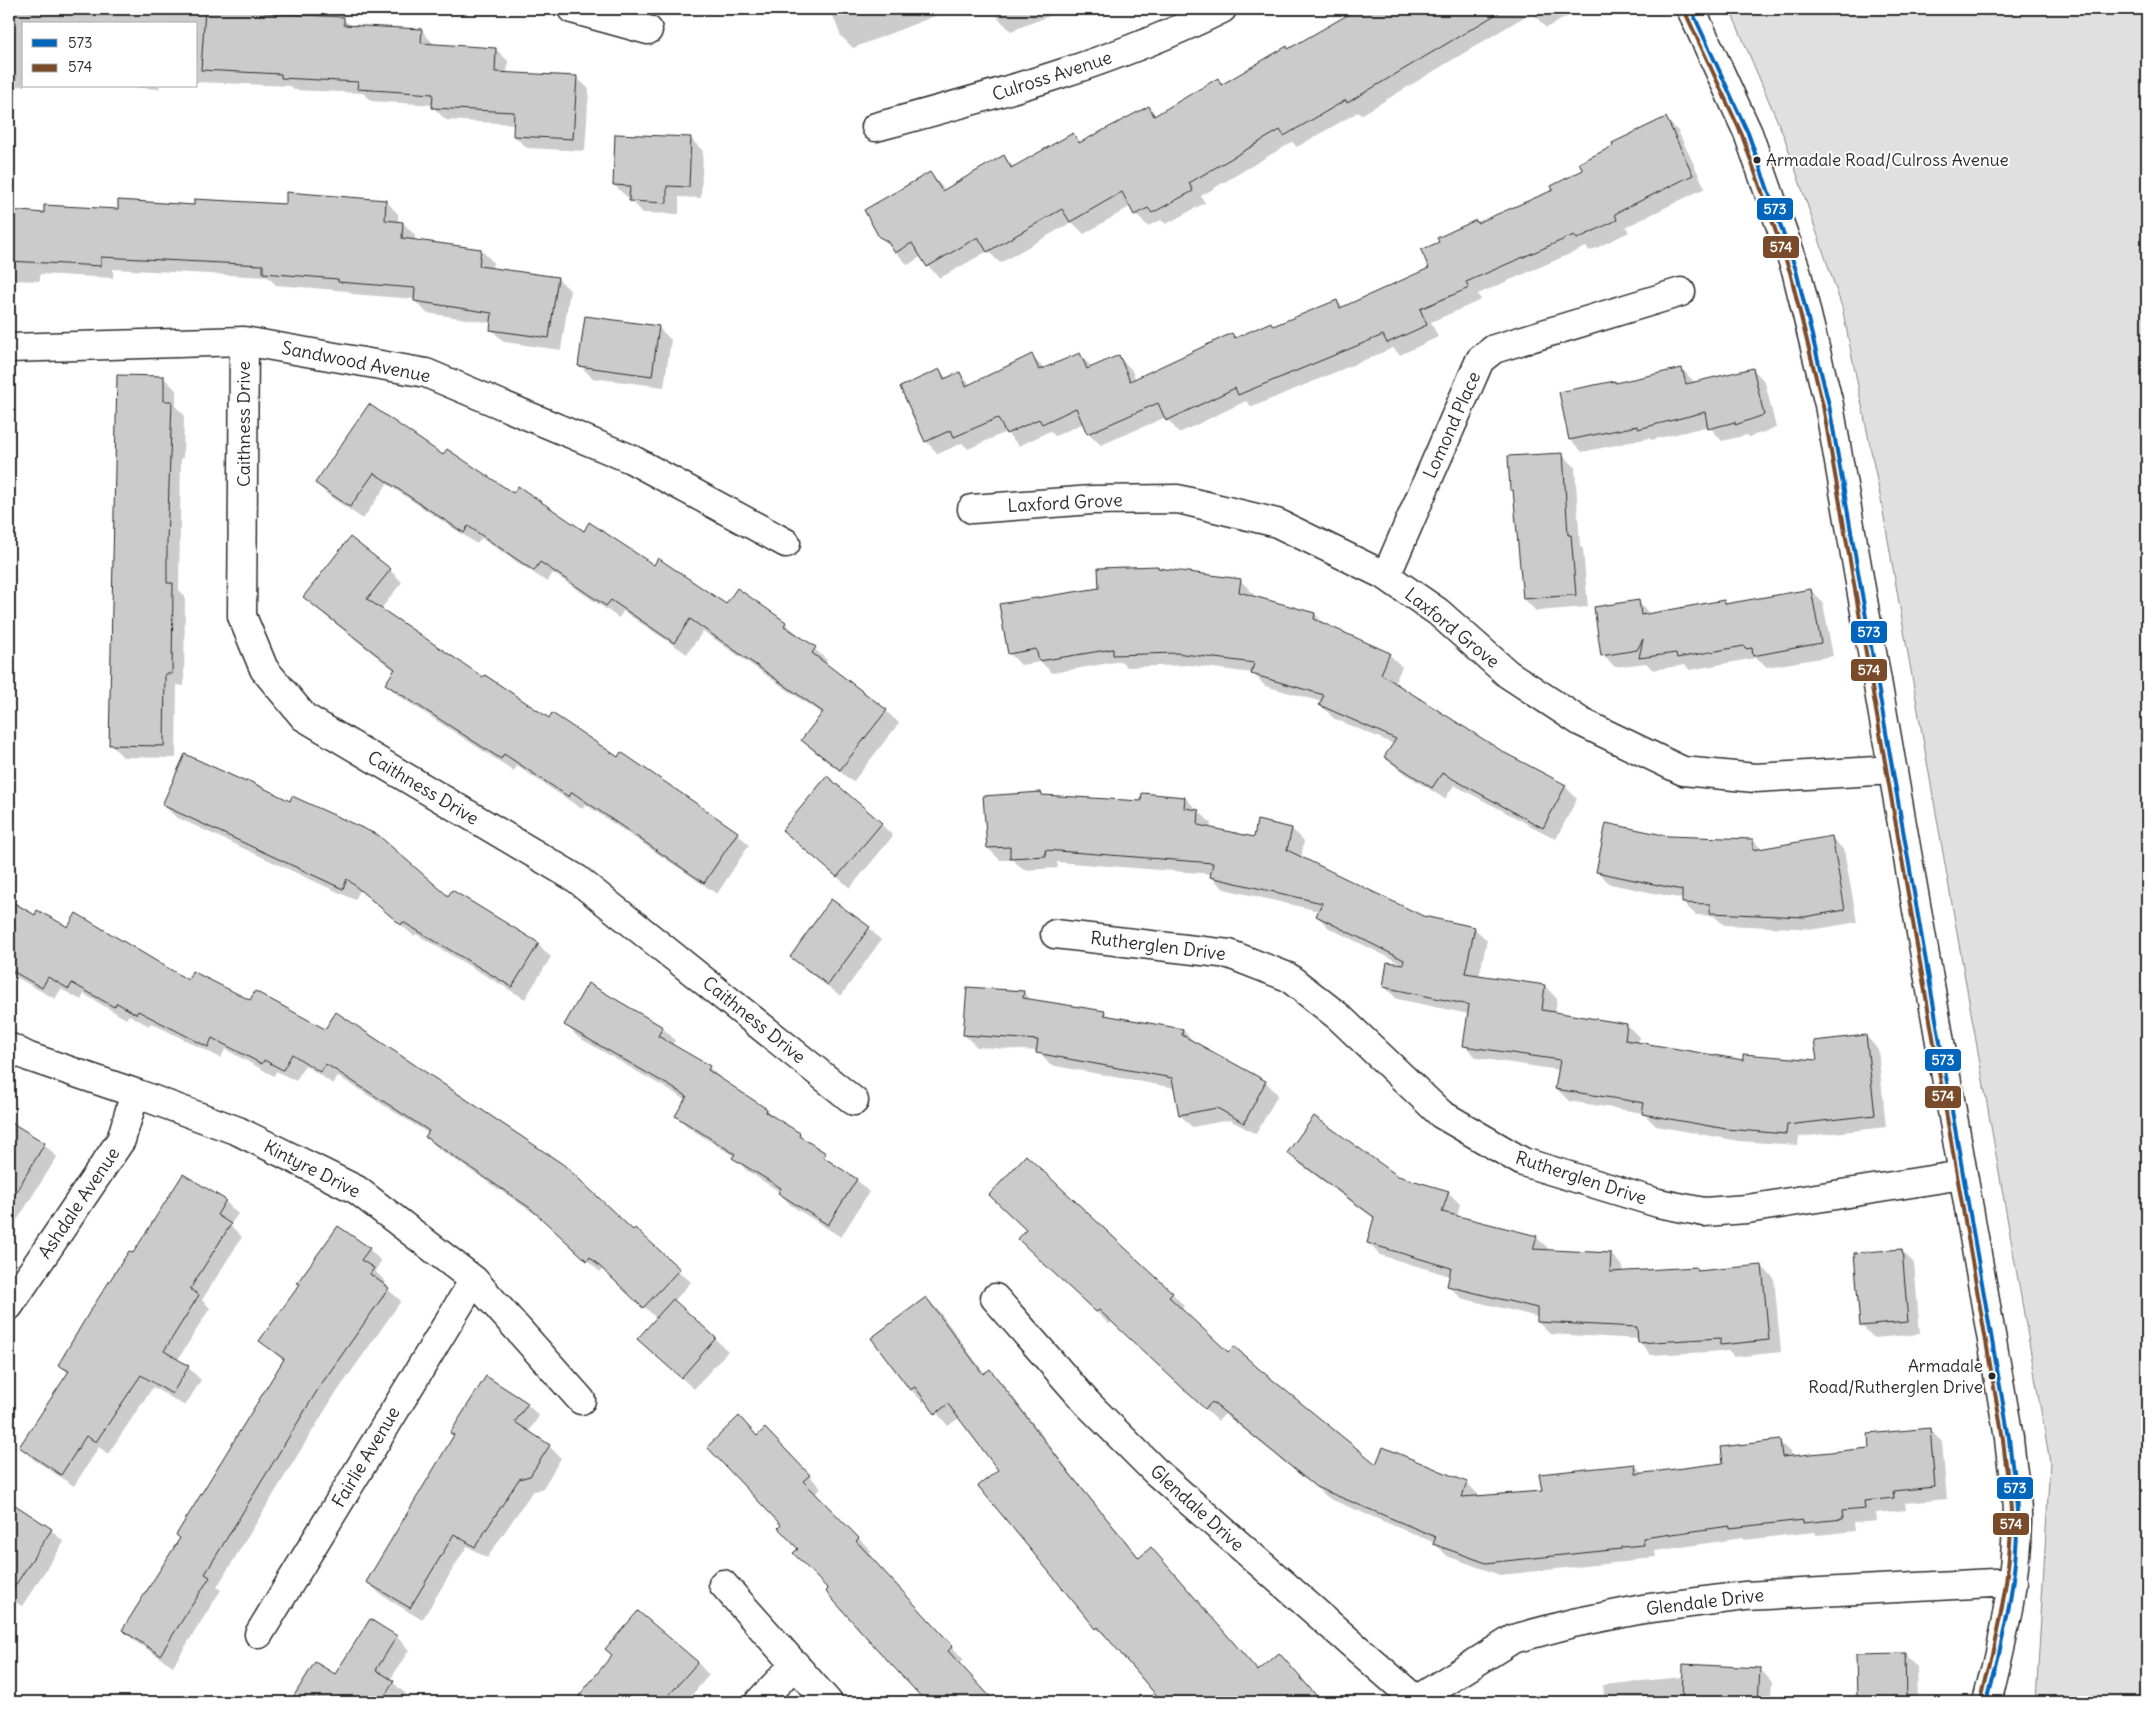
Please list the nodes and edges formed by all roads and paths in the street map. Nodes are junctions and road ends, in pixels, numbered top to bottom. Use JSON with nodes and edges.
{"nodes":[{"id":1,"x":572,"y":9,"type":"edge"},
{"id":2,"x":1222,"y":9,"type":"edge"},
{"id":3,"x":1691,"y":9,"type":"edge"},
{"id":4,"x":648,"y":30,"type":"dead end"},
{"id":5,"x":876,"y":127,"type":"dead end"},
{"id":6,"x":1681,"y":292,"type":"dead end"},
{"id":7,"x":244,"y":341,"type":"junction"},
{"id":8,"x":9,"y":348,"type":"edge"},
{"id":9,"x":972,"y":509,"type":"dead end"},
{"id":10,"x":786,"y":543,"type":"dead end"},
{"id":11,"x":1386,"y":576,"type":"junction"},
{"id":12,"x":1893,"y":770,"type":"junction"},
{"id":13,"x":1056,"y":934,"type":"dead end"},
{"id":14,"x":9,"y":1047,"type":"edge"},
{"id":15,"x":135,"y":1093,"type":"junction"},
{"id":16,"x":854,"y":1101,"type":"dead end"},
{"id":17,"x":1962,"y":1175,"type":"junction"},
{"id":18,"x":474,"y":1280,"type":"junction"},
{"id":19,"x":995,"y":1298,"type":"dead end"},
{"id":20,"x":9,"y":1306,"type":"edge"},
{"id":21,"x":580,"y":1400,"type":"dead end"},
{"id":22,"x":2013,"y":1582,"type":"junction"},
{"id":23,"x":723,"y":1584,"type":"dead end"},
{"id":24,"x":259,"y":1634,"type":"dead end"},
{"id":25,"x":795,"y":1664,"type":"junction"},
{"id":26,"x":1417,"y":1701,"type":"edge"},
{"id":27,"x":759,"y":1702,"type":"edge"},
{"id":28,"x":828,"y":1702,"type":"edge"},
{"id":29,"x":1987,"y":1702,"type":"edge"}],
"edges":[{"from":1,"to":4,"type":"street"},
{"from":2,"to":5,"type":"street","name":"Culross Avenue"},
{"from":3,"to":12,"type":"street"},
{"from":6,"to":11,"type":"street","name":"Lomond Place"},
{"from":7,"to":8,"type":"street","name":"Sandwood Avenue"},
{"from":7,"to":10,"type":"street","name":"Sandwood Avenue"},
{"from":7,"to":16,"type":"street","name":"Caithness Drive"},
{"from":9,"to":11,"type":"street","name":"Laxford Grove"},
{"from":11,"to":12,"type":"street","name":"Laxford Grove"},
{"from":12,"to":17,"type":"street"},
{"from":13,"to":17,"type":"street","name":"Rutherglen Drive"},
{"from":14,"to":15,"type":"street","name":"Kintyre Drive"},
{"from":15,"to":18,"type":"street","name":"Kintyre Drive"},
{"from":15,"to":20,"type":"street","name":"Ashdale Avenue"},
{"from":17,"to":22,"type":"street"},
{"from":18,"to":21,"type":"street","name":"Kintyre Drive"},
{"from":18,"to":24,"type":"street","name":"Fairlie Avenue"},
{"from":19,"to":26,"type":"street","name":"Glendale Drive"},
{"from":22,"to":26,"type":"street","name":"Glendale Drive"},
{"from":22,"to":29,"type":"street"},
{"from":23,"to":25,"type":"street"},
{"from":25,"to":27,"type":"street"},
{"from":25,"to":28,"type":"street"}]}
